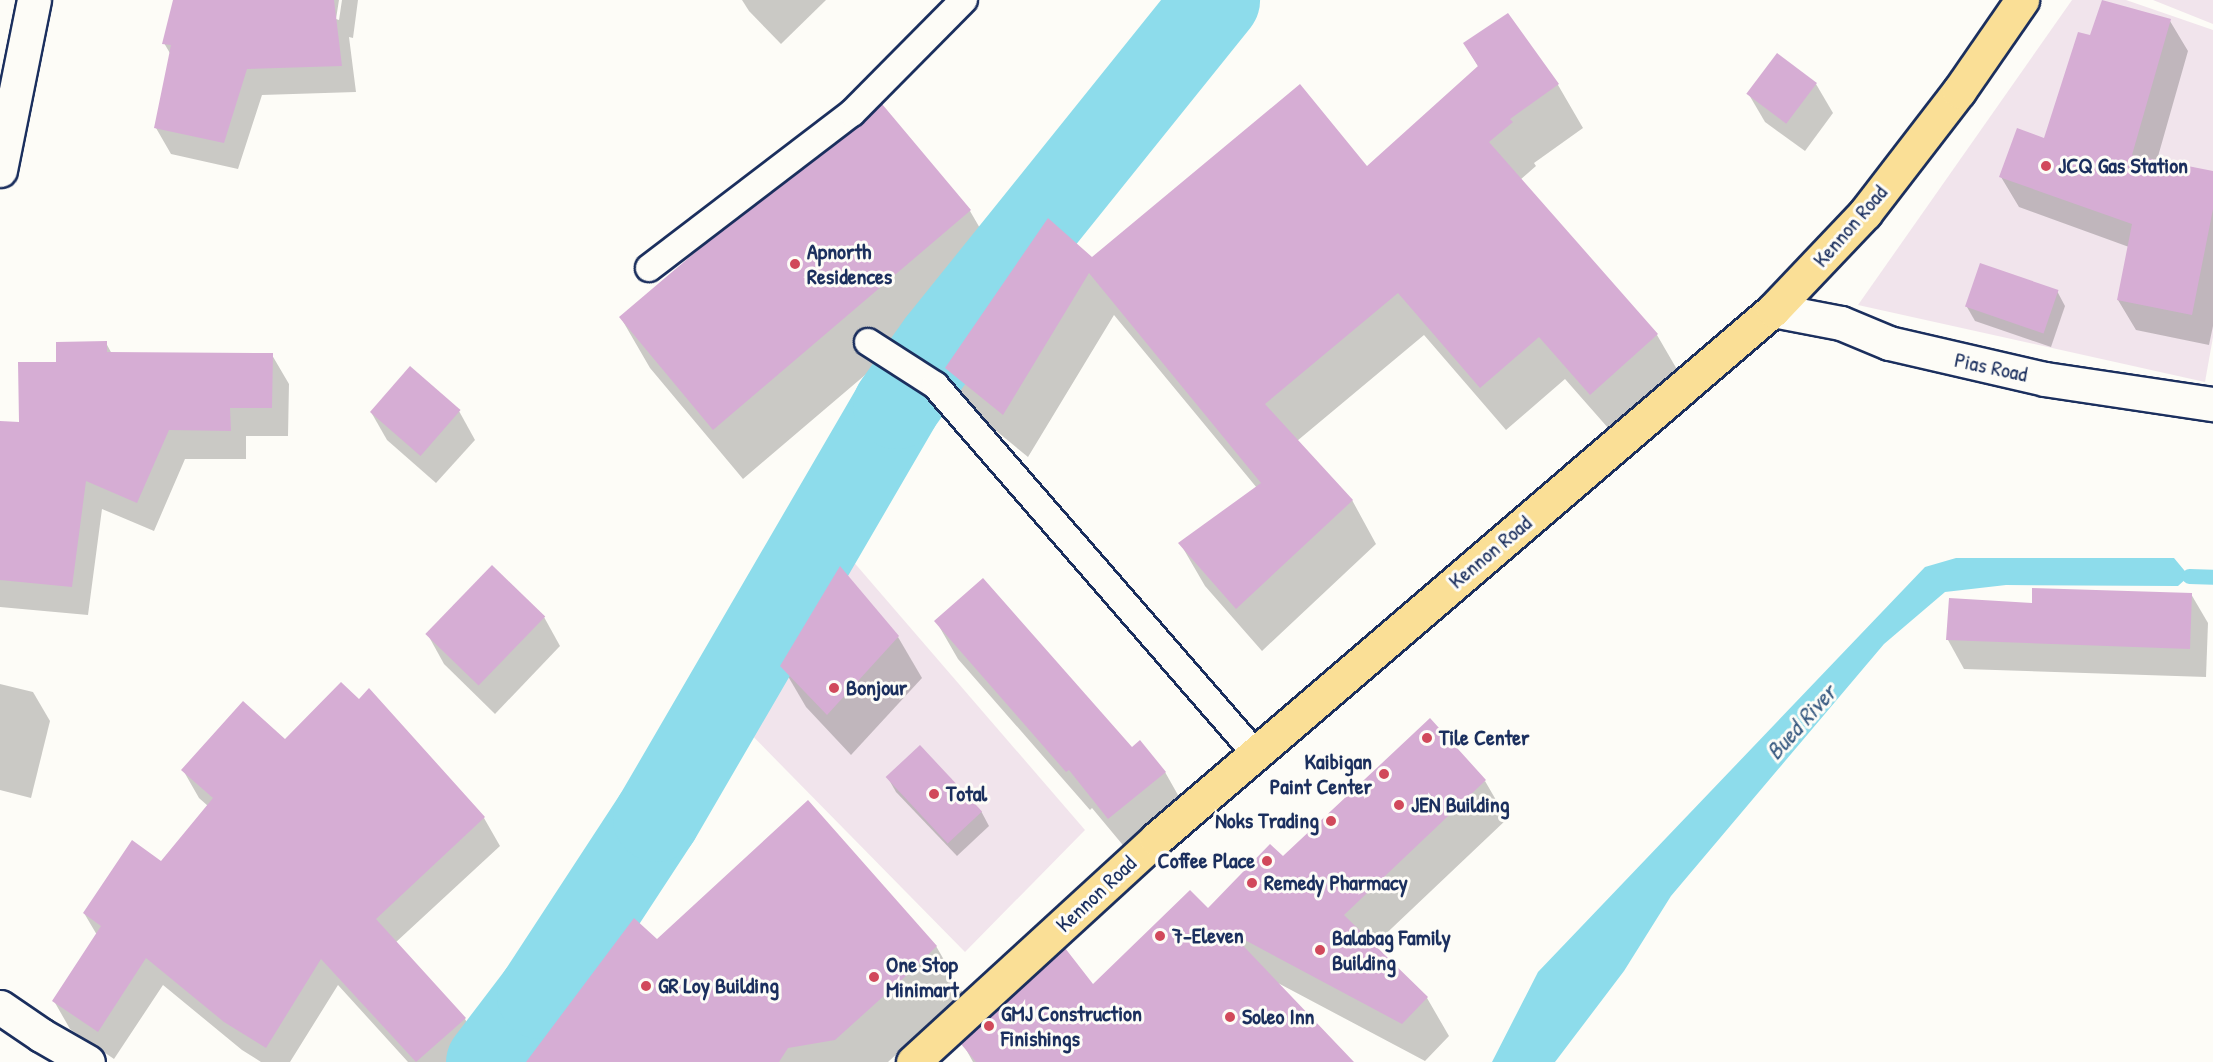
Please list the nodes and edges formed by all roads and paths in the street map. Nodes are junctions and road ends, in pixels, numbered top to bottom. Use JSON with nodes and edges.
{"nodes":[{"id":1,"x":34,"y":0,"type":"edge"},
{"id":2,"x":964,"y":0,"type":"edge"},
{"id":3,"x":2022,"y":0,"type":"edge"},
{"id":4,"x":0,"y":170,"type":"edge"},
{"id":5,"x":649,"y":268,"type":"dead end"},
{"id":6,"x":1773,"y":310,"type":"junction"},
{"id":7,"x":868,"y":342,"type":"dead end"},
{"id":8,"x":2213,"y":404,"type":"edge"},
{"id":9,"x":1255,"y":753,"type":"junction"},
{"id":10,"x":0,"y":1007,"type":"edge"},
{"id":11,"x":88,"y":1062,"type":"edge"},
{"id":12,"x":914,"y":1062,"type":"edge"}],
"edges":[{"from":1,"to":4,"type":"street"},
{"from":2,"to":5,"type":"lane"},
{"from":3,"to":6,"type":"highway","name":"Kennon Road"},
{"from":6,"to":8,"type":"street","name":"Pias Road"},
{"from":6,"to":9,"type":"highway","name":"Kennon Road"},
{"from":7,"to":9,"type":"lane"},
{"from":9,"to":12,"type":"highway","name":"Kennon Road"},
{"from":10,"to":11,"type":"street"}]}
